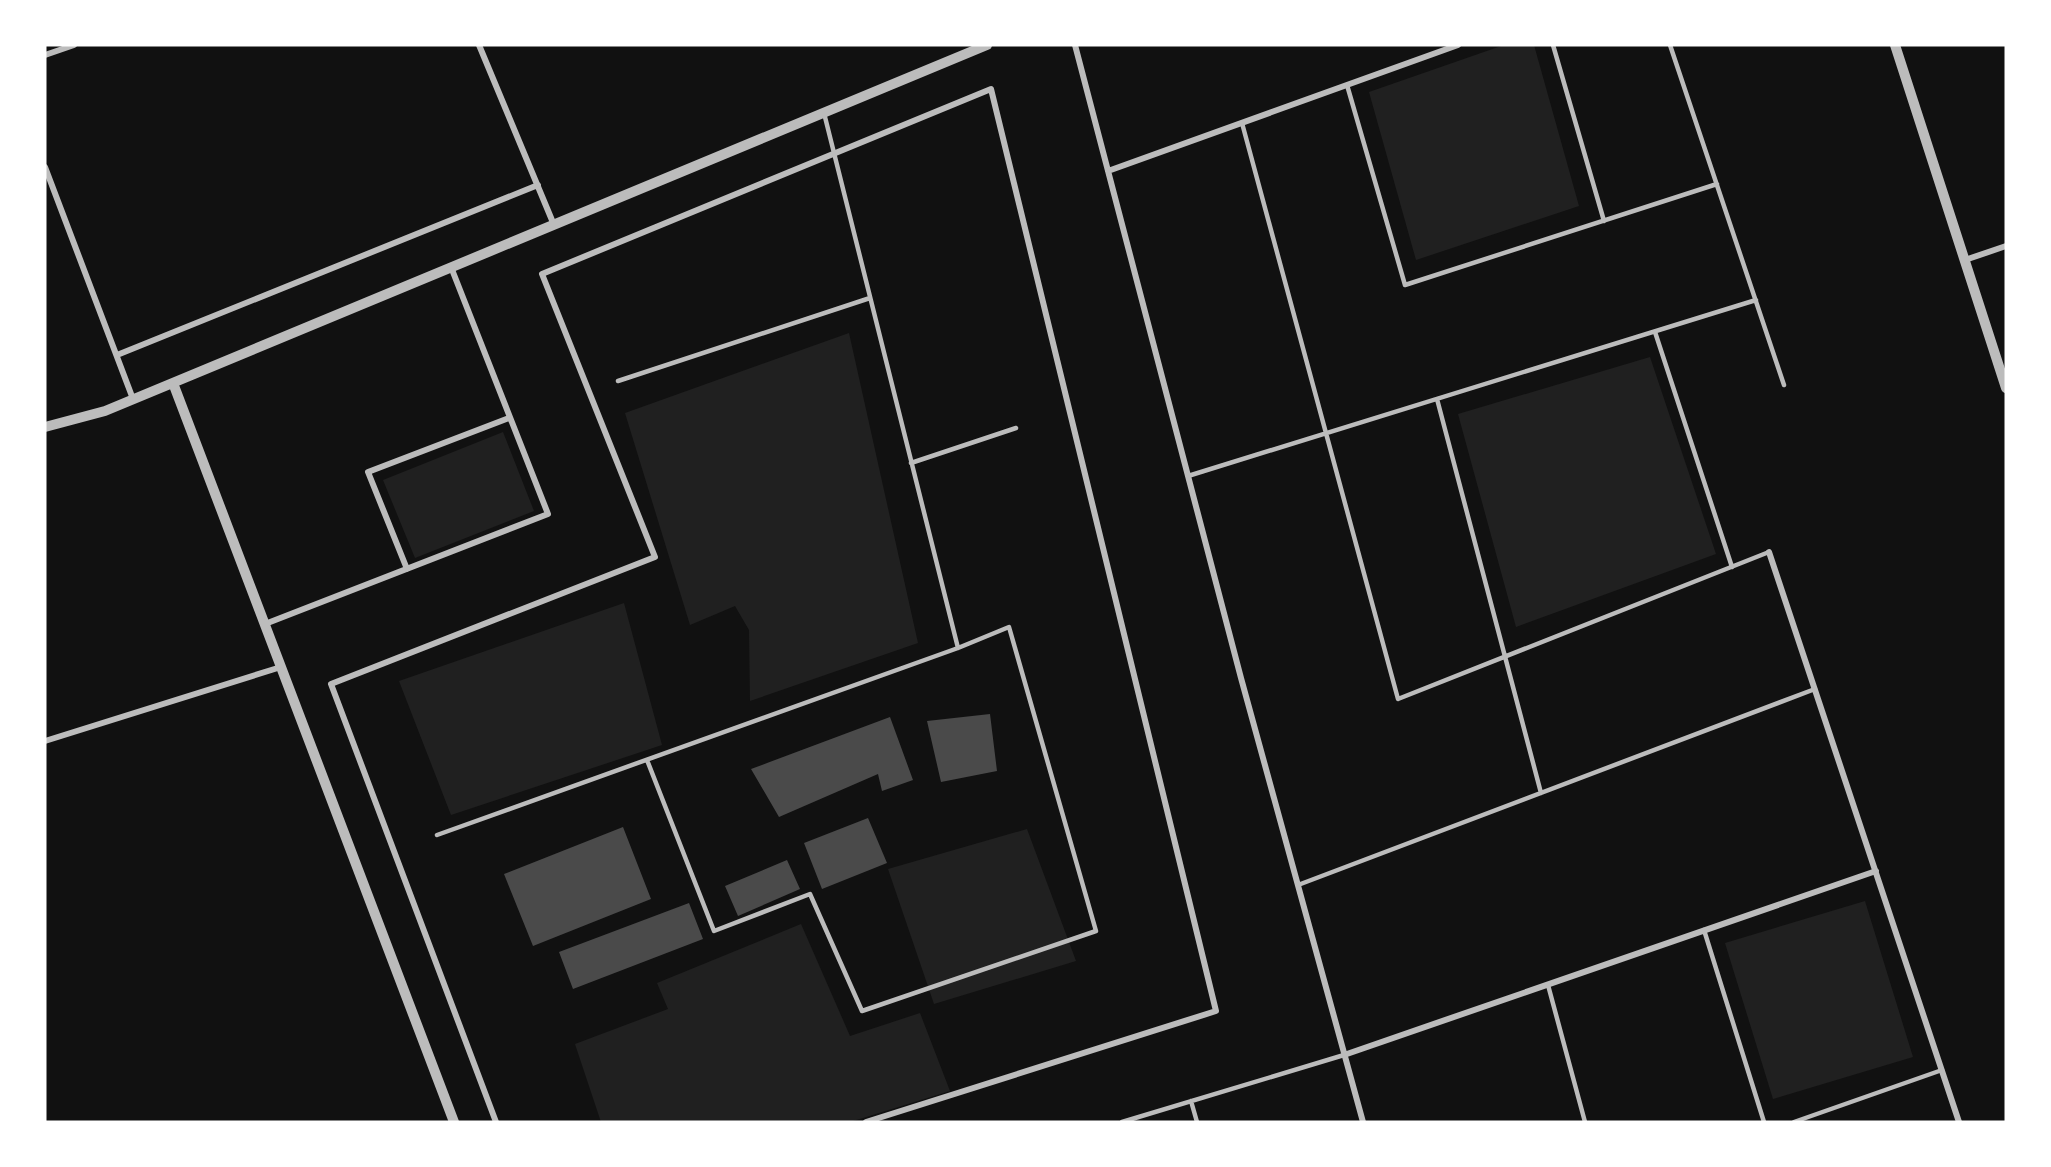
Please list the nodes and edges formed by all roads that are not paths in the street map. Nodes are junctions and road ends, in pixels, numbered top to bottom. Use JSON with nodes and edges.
{"nodes":[{"id":1,"x":74,"y":45,"type":"edge"},
{"id":2,"x":479,"y":45,"type":"edge"},
{"id":3,"x":987,"y":45,"type":"edge"},
{"id":4,"x":1076,"y":45,"type":"edge"},
{"id":5,"x":1458,"y":45,"type":"edge"},
{"id":6,"x":1553,"y":45,"type":"edge"},
{"id":7,"x":1670,"y":45,"type":"edge"},
{"id":8,"x":1895,"y":45,"type":"edge"},
{"id":9,"x":45,"y":55,"type":"edge"},
{"id":10,"x":1347,"y":85,"type":"junction"},
{"id":11,"x":824,"y":113,"type":"junction"},
{"id":12,"x":1242,"y":123,"type":"junction"},
{"id":13,"x":834,"y":153,"type":"junction"},
{"id":14,"x":45,"y":167,"type":"edge"},
{"id":15,"x":1108,"y":171,"type":"junction"},
{"id":16,"x":1717,"y":184,"type":"junction"},
{"id":17,"x":538,"y":185,"type":"junction"},
{"id":18,"x":1604,"y":221,"type":"junction"},
{"id":19,"x":554,"y":225,"type":"junction"},
{"id":20,"x":2006,"y":246,"type":"edge"},
{"id":21,"x":1965,"y":260,"type":"junction"},
{"id":22,"x":451,"y":267,"type":"junction"},
{"id":23,"x":870,"y":298,"type":"junction"},
{"id":24,"x":1755,"y":300,"type":"junction"},
{"id":25,"x":1655,"y":332,"type":"junction"},
{"id":26,"x":117,"y":355,"type":"junction"},
{"id":27,"x":618,"y":381,"type":"dead end"},
{"id":28,"x":173,"y":383,"type":"junction"},
{"id":29,"x":1784,"y":385,"type":"dead end"},
{"id":30,"x":2006,"y":388,"type":"edge"},
{"id":31,"x":133,"y":399,"type":"junction"},
{"id":32,"x":1437,"y":399,"type":"junction"},
{"id":33,"x":509,"y":418,"type":"junction"},
{"id":34,"x":45,"y":427,"type":"edge"},
{"id":35,"x":1016,"y":428,"type":"dead end"},
{"id":36,"x":1326,"y":434,"type":"junction"},
{"id":37,"x":911,"y":463,"type":"junction"},
{"id":38,"x":1188,"y":476,"type":"junction"},
{"id":39,"x":1769,"y":552,"type":"joint"},
{"id":40,"x":1732,"y":567,"type":"junction"},
{"id":41,"x":406,"y":569,"type":"junction"},
{"id":42,"x":265,"y":624,"type":"junction"},
{"id":43,"x":957,"y":648,"type":"junction"},
{"id":44,"x":1505,"y":657,"type":"junction"},
{"id":45,"x":281,"y":667,"type":"junction"},
{"id":46,"x":1815,"y":689,"type":"junction"},
{"id":47,"x":45,"y":741,"type":"edge"},
{"id":48,"x":647,"y":760,"type":"junction"},
{"id":49,"x":1541,"y":793,"type":"junction"},
{"id":50,"x":437,"y":835,"type":"dead end"},
{"id":51,"x":1876,"y":871,"type":"junction"},
{"id":52,"x":1298,"y":885,"type":"junction"},
{"id":53,"x":1704,"y":930,"type":"junction"},
{"id":54,"x":1548,"y":984,"type":"junction"},
{"id":55,"x":1344,"y":1055,"type":"junction"},
{"id":56,"x":1942,"y":1070,"type":"junction"},
{"id":57,"x":1191,"y":1101,"type":"junction"},
{"id":58,"x":454,"y":1122,"type":"edge"},
{"id":59,"x":496,"y":1122,"type":"edge"},
{"id":60,"x":866,"y":1122,"type":"edge"},
{"id":61,"x":1122,"y":1122,"type":"edge"},
{"id":62,"x":1197,"y":1122,"type":"edge"},
{"id":63,"x":1363,"y":1122,"type":"edge"},
{"id":64,"x":1585,"y":1122,"type":"edge"},
{"id":65,"x":1764,"y":1122,"type":"edge"},
{"id":66,"x":1794,"y":1122,"type":"edge"},
{"id":67,"x":1959,"y":1122,"type":"edge"}],
"edges":[{"from":1,"to":9,"type":"street"},
{"from":2,"to":17,"type":"street"},
{"from":3,"to":11,"type":"street"},
{"from":4,"to":15,"type":"street"},
{"from":5,"to":10,"type":"street"},
{"from":6,"to":18,"type":"lane"},
{"from":7,"to":16,"type":"lane"},
{"from":8,"to":21,"type":"street"},
{"from":10,"to":12,"type":"street"},
{"from":10,"to":18,"type":"lane"},
{"from":11,"to":13,"type":"lane"},
{"from":11,"to":19,"type":"street"},
{"from":12,"to":15,"type":"street"},
{"from":12,"to":36,"type":"lane"},
{"from":13,"to":23,"type":"lane"},
{"from":13,"to":59,"type":"street"},
{"from":13,"to":60,"type":"street"},
{"from":14,"to":26,"type":"street"},
{"from":15,"to":38,"type":"street"},
{"from":16,"to":18,"type":"lane"},
{"from":16,"to":24,"type":"lane"},
{"from":17,"to":19,"type":"street"},
{"from":17,"to":26,"type":"street"},
{"from":19,"to":22,"type":"street"},
{"from":20,"to":21,"type":"street"},
{"from":21,"to":30,"type":"street"},
{"from":22,"to":28,"type":"street"},
{"from":22,"to":33,"type":"street"},
{"from":23,"to":27,"type":"lane"},
{"from":23,"to":37,"type":"lane"},
{"from":24,"to":25,"type":"lane"},
{"from":24,"to":29,"type":"lane"},
{"from":25,"to":32,"type":"lane"},
{"from":25,"to":40,"type":"lane"},
{"from":26,"to":31,"type":"street"},
{"from":28,"to":31,"type":"street"},
{"from":28,"to":42,"type":"street"},
{"from":31,"to":34,"type":"street"},
{"from":32,"to":36,"type":"lane"},
{"from":32,"to":44,"type":"lane"},
{"from":33,"to":41,"type":"street"},
{"from":33,"to":41,"type":"street"},
{"from":35,"to":37,"type":"lane"},
{"from":36,"to":38,"type":"lane"},
{"from":36,"to":44,"type":"lane"},
{"from":37,"to":43,"type":"lane"},
{"from":38,"to":52,"type":"street"},
{"from":39,"to":40,"type":"lane"},
{"from":39,"to":46,"type":"street"},
{"from":40,"to":44,"type":"lane"},
{"from":41,"to":42,"type":"street"},
{"from":42,"to":45,"type":"street"},
{"from":43,"to":48,"type":"lane"},
{"from":43,"to":48,"type":"lane"},
{"from":44,"to":49,"type":"lane"},
{"from":45,"to":47,"type":"street"},
{"from":45,"to":58,"type":"street"},
{"from":46,"to":49,"type":"lane"},
{"from":46,"to":51,"type":"street"},
{"from":48,"to":50,"type":"lane"},
{"from":49,"to":52,"type":"lane"},
{"from":51,"to":53,"type":"street"},
{"from":51,"to":56,"type":"street"},
{"from":52,"to":55,"type":"street"},
{"from":53,"to":54,"type":"street"},
{"from":53,"to":65,"type":"lane"},
{"from":54,"to":55,"type":"street"},
{"from":54,"to":64,"type":"lane"},
{"from":55,"to":57,"type":"lane"},
{"from":55,"to":63,"type":"street"},
{"from":56,"to":66,"type":"lane"},
{"from":56,"to":67,"type":"street"},
{"from":57,"to":61,"type":"lane"},
{"from":57,"to":62,"type":"lane"}]}
